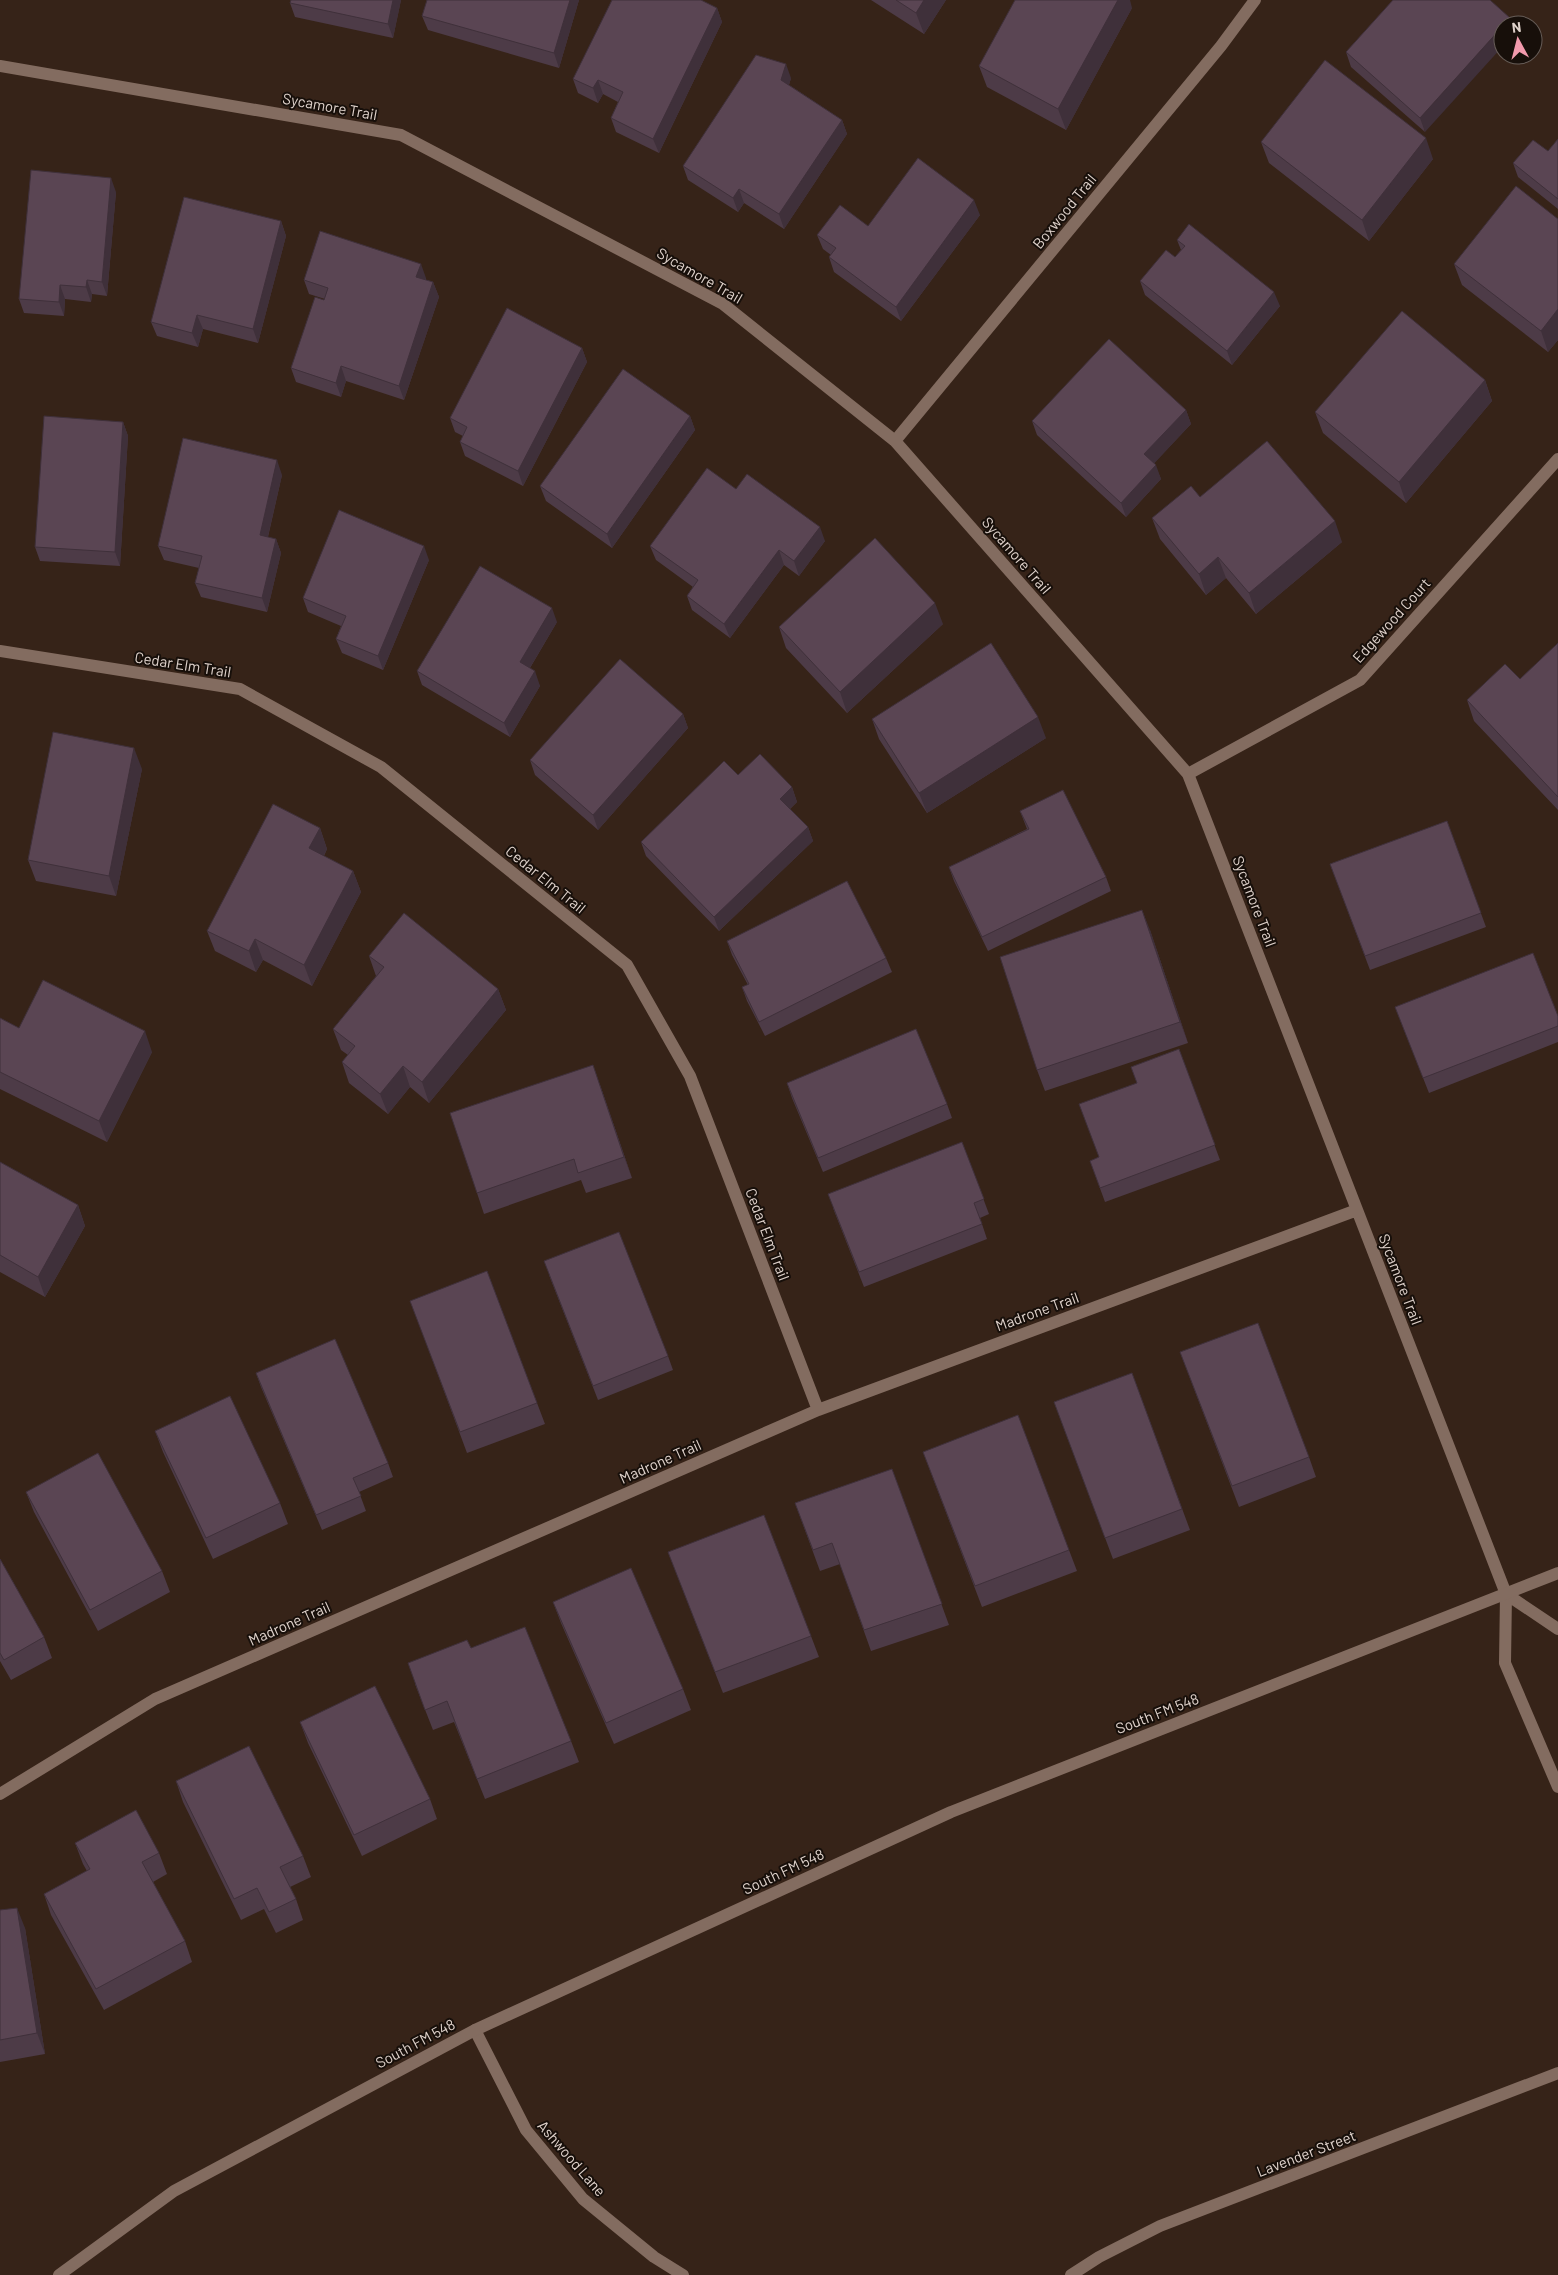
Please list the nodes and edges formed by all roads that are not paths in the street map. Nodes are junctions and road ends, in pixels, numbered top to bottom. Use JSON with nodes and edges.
{"nodes":[{"id":1,"x":1255,"y":0,"type":"edge"},
{"id":2,"x":0,"y":66,"type":"edge"},
{"id":3,"x":895,"y":441,"type":"junction"},
{"id":4,"x":1558,"y":459,"type":"edge"},
{"id":5,"x":0,"y":651,"type":"edge"},
{"id":6,"x":1188,"y":774,"type":"junction"},
{"id":7,"x":1357,"y":1210,"type":"junction"},
{"id":8,"x":818,"y":1410,"type":"junction"},
{"id":9,"x":1558,"y":1573,"type":"edge"},
{"id":10,"x":1506,"y":1594,"type":"junction"},
{"id":11,"x":1558,"y":1629,"type":"edge"},
{"id":12,"x":1558,"y":1787,"type":"edge"},
{"id":13,"x":0,"y":1794,"type":"edge"},
{"id":14,"x":475,"y":2030,"type":"junction"},
{"id":15,"x":1558,"y":2073,"type":"edge"},
{"id":16,"x":59,"y":2275,"type":"edge"},
{"id":17,"x":683,"y":2275,"type":"edge"},
{"id":18,"x":1071,"y":2275,"type":"edge"}],
"edges":[{"from":1,"to":3,"type":"street","name":"Boxwood Trail"},
{"from":2,"to":3,"type":"street","name":"Sycamore Trail"},
{"from":3,"to":6,"type":"street","name":"Sycamore Trail"},
{"from":4,"to":6,"type":"street","name":"Edgewood Court"},
{"from":5,"to":8,"type":"street","name":"Cedar Elm Trail"},
{"from":6,"to":7,"type":"street","name":"Sycamore Trail"},
{"from":7,"to":8,"type":"street","name":"Madrone Trail"},
{"from":7,"to":10,"type":"street","name":"Sycamore Trail"},
{"from":8,"to":13,"type":"street","name":"Madrone Trail"},
{"from":9,"to":10,"type":"street","name":"South FM 548"},
{"from":10,"to":11,"type":"street"},
{"from":10,"to":12,"type":"street","name":"Sycamore Trail"},
{"from":10,"to":14,"type":"street","name":"South FM 548"},
{"from":14,"to":16,"type":"street","name":"South FM 548"},
{"from":14,"to":17,"type":"street","name":"Ashwood Lane"},
{"from":15,"to":18,"type":"street","name":"Lavender Street"}]}
